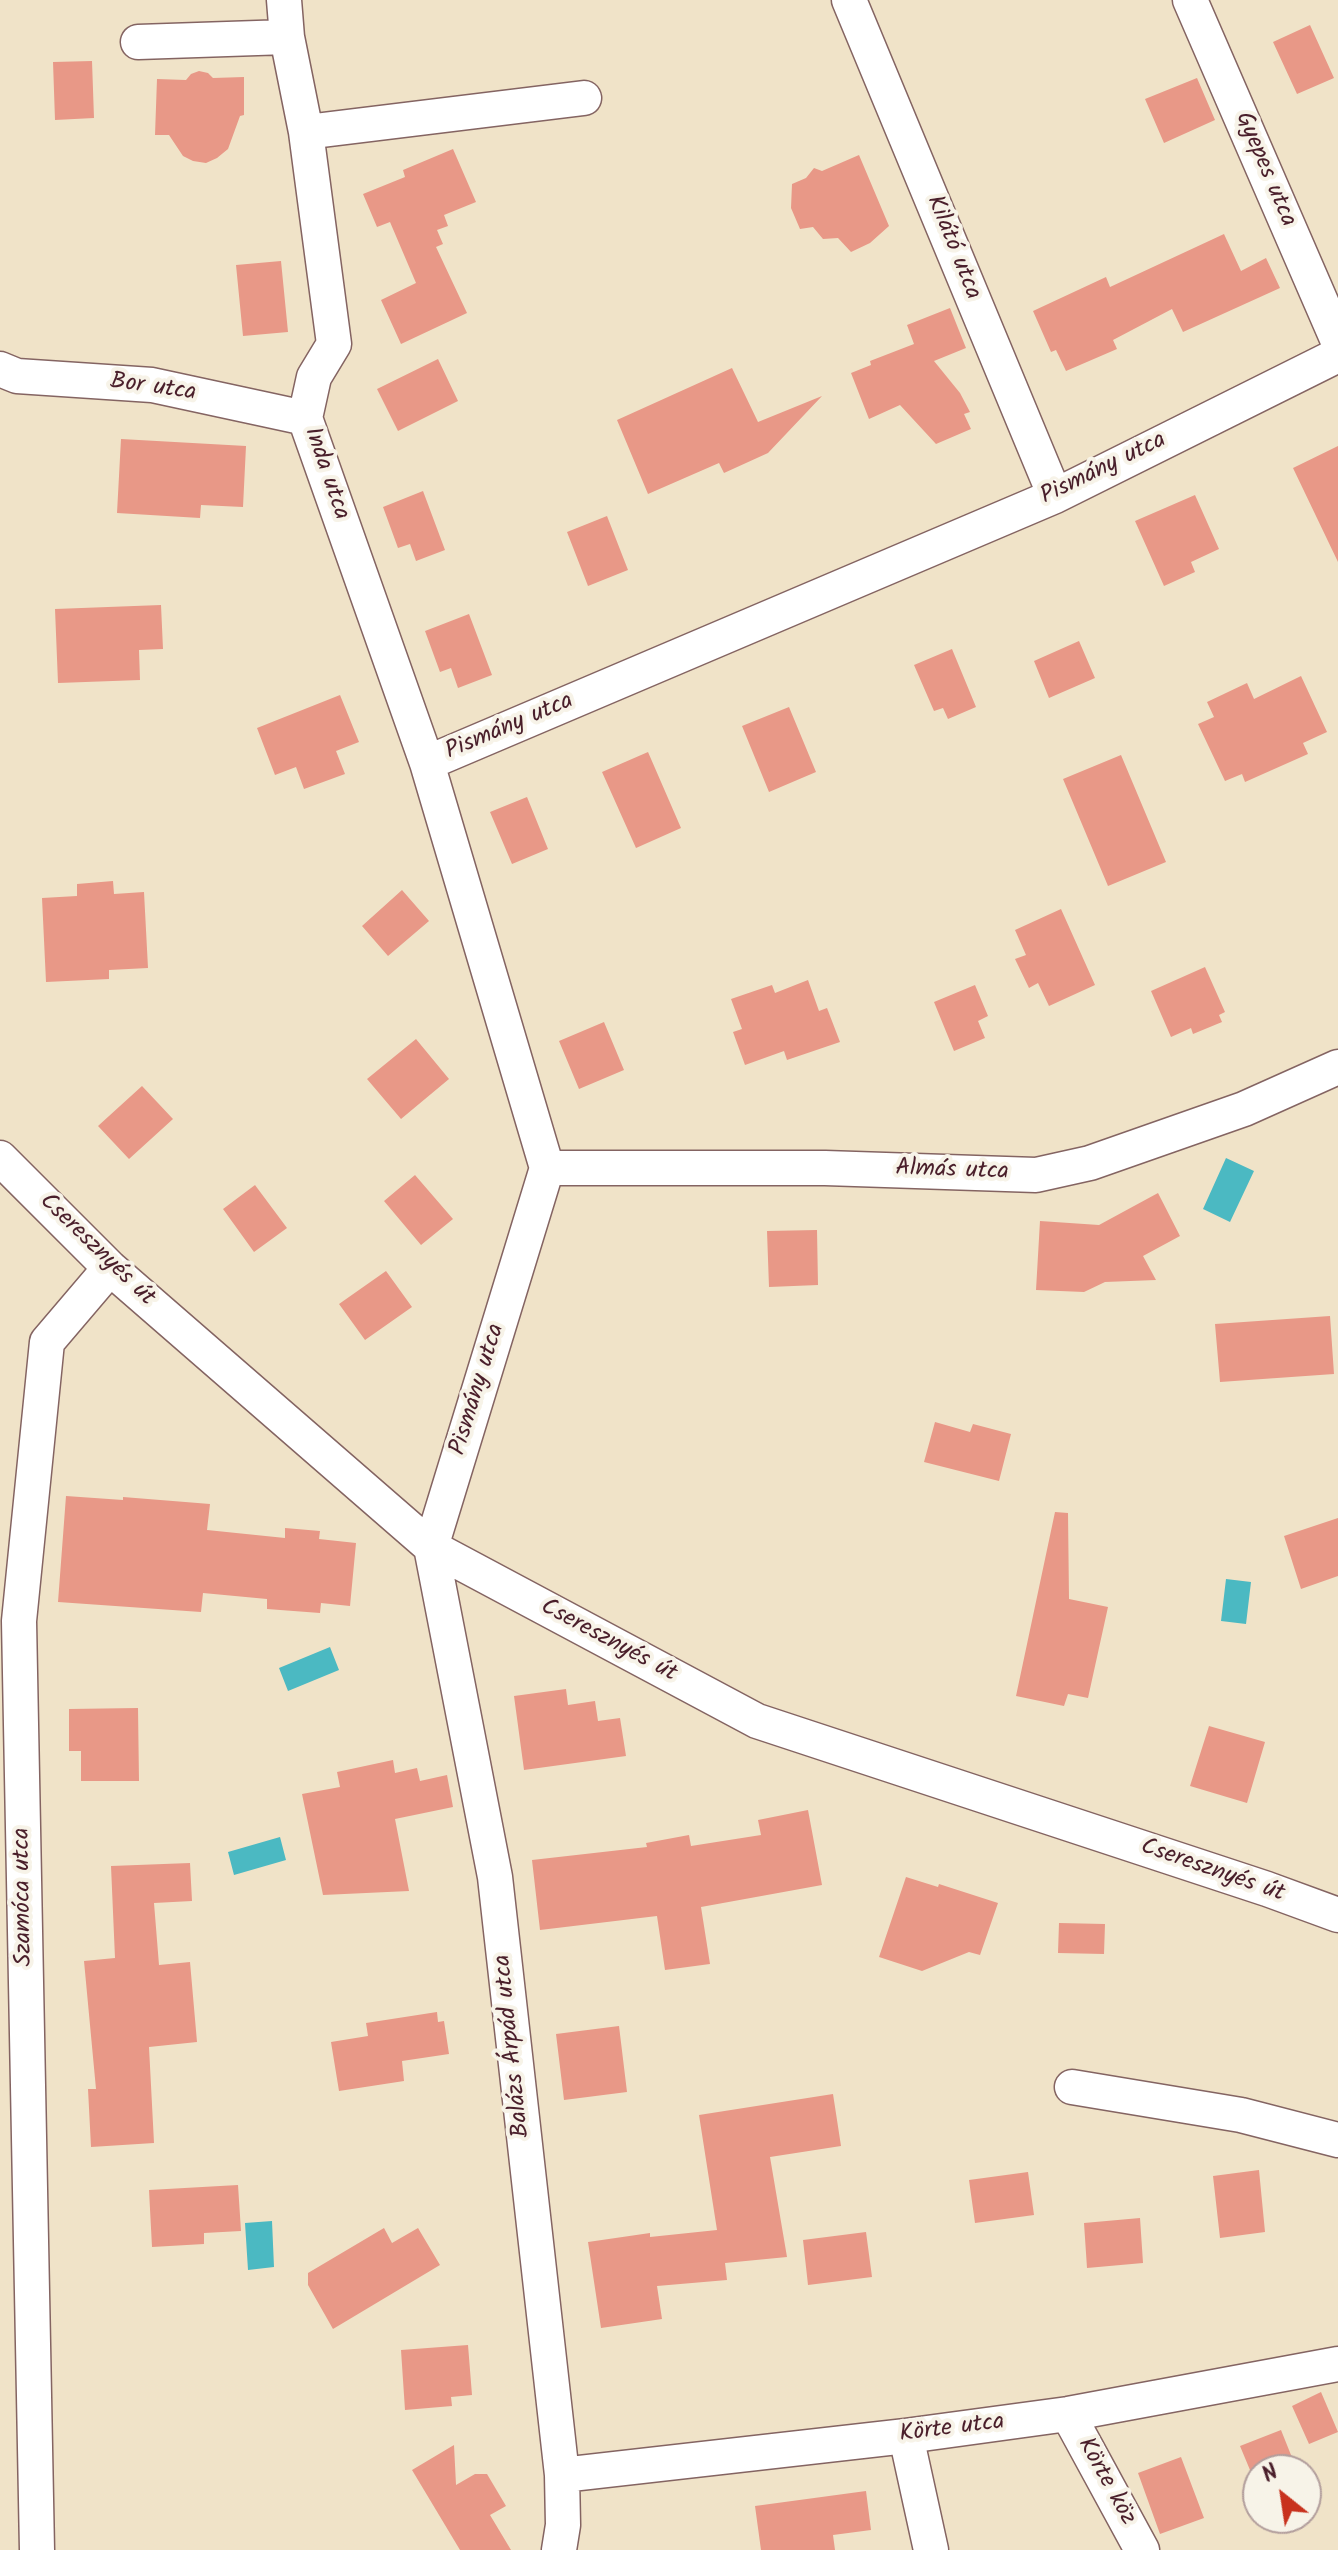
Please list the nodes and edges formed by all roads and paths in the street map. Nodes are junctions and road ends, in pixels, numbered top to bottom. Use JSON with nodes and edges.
{"nodes":[{"id":1,"x":284,"y":0,"type":"edge"},
{"id":2,"x":849,"y":0,"type":"edge"},
{"id":3,"x":1190,"y":0,"type":"edge"},
{"id":4,"x":287,"y":37,"type":"junction"},
{"id":5,"x":138,"y":42,"type":"dead end"},
{"id":6,"x":584,"y":98,"type":"dead end"},
{"id":7,"x":306,"y":132,"type":"junction"},
{"id":8,"x":1338,"y":341,"type":"edge"},
{"id":9,"x":1338,"y":355,"type":"edge"},
{"id":10,"x":0,"y":369,"type":"edge"},
{"id":11,"x":305,"y":418,"type":"junction"},
{"id":12,"x":1055,"y":496,"type":"junction"},
{"id":13,"x":427,"y":763,"type":"junction"},
{"id":14,"x":1338,"y":1067,"type":"edge"},
{"id":15,"x":0,"y":1158,"type":"edge"},
{"id":16,"x":547,"y":1168,"type":"junction"},
{"id":17,"x":110,"y":1268,"type":"junction"},
{"id":18,"x":431,"y":1547,"type":"junction"},
{"id":19,"x":10,"y":1619,"type":"edge"},
{"id":20,"x":1338,"y":1915,"type":"edge"},
{"id":21,"x":1072,"y":2087,"type":"dead end"},
{"id":22,"x":1338,"y":2140,"type":"edge"},
{"id":23,"x":1338,"y":2364,"type":"edge"},
{"id":24,"x":1068,"y":2414,"type":"junction"},
{"id":25,"x":906,"y":2436,"type":"junction"},
{"id":26,"x":562,"y":2475,"type":"junction"},
{"id":27,"x":37,"y":2550,"type":"edge"},
{"id":28,"x":559,"y":2550,"type":"edge"},
{"id":29,"x":931,"y":2550,"type":"edge"},
{"id":30,"x":1142,"y":2550,"type":"edge"}],
"edges":[{"from":1,"to":4,"type":"street","name":"Inda utca"},
{"from":2,"to":12,"type":"street","name":"Kilátó utca"},
{"from":3,"to":8,"type":"street","name":"Gyepes utca"},
{"from":4,"to":5,"type":"street"},
{"from":4,"to":7,"type":"street","name":"Inda utca"},
{"from":6,"to":7,"type":"street"},
{"from":7,"to":11,"type":"street","name":"Inda utca"},
{"from":9,"to":12,"type":"street","name":"Pismány utca"},
{"from":10,"to":11,"type":"street","name":"Bor utca"},
{"from":11,"to":13,"type":"street","name":"Inda utca"},
{"from":12,"to":13,"type":"street","name":"Pismány utca"},
{"from":13,"to":16,"type":"street","name":"Pismány utca"},
{"from":14,"to":16,"type":"street","name":"Almás utca"},
{"from":15,"to":17,"type":"street","name":"Cseresznyés út"},
{"from":16,"to":18,"type":"street","name":"Pismány utca"},
{"from":17,"to":18,"type":"street","name":"Cseresznyés út"},
{"from":17,"to":19,"type":"street","name":"Szamóca utca"},
{"from":18,"to":20,"type":"street","name":"Cseresznyés út"},
{"from":18,"to":26,"type":"street","name":"Balázs Árpád utca"},
{"from":19,"to":27,"type":"street","name":"Szamóca utca"},
{"from":21,"to":22,"type":"street"},
{"from":23,"to":24,"type":"street","name":"Körte utca"},
{"from":24,"to":25,"type":"street","name":"Körte utca"},
{"from":24,"to":30,"type":"street","name":"Körte köz"},
{"from":25,"to":26,"type":"street","name":"Körte utca"},
{"from":25,"to":29,"type":"street"},
{"from":26,"to":28,"type":"street","name":"Balázs Árpád utca"}]}
